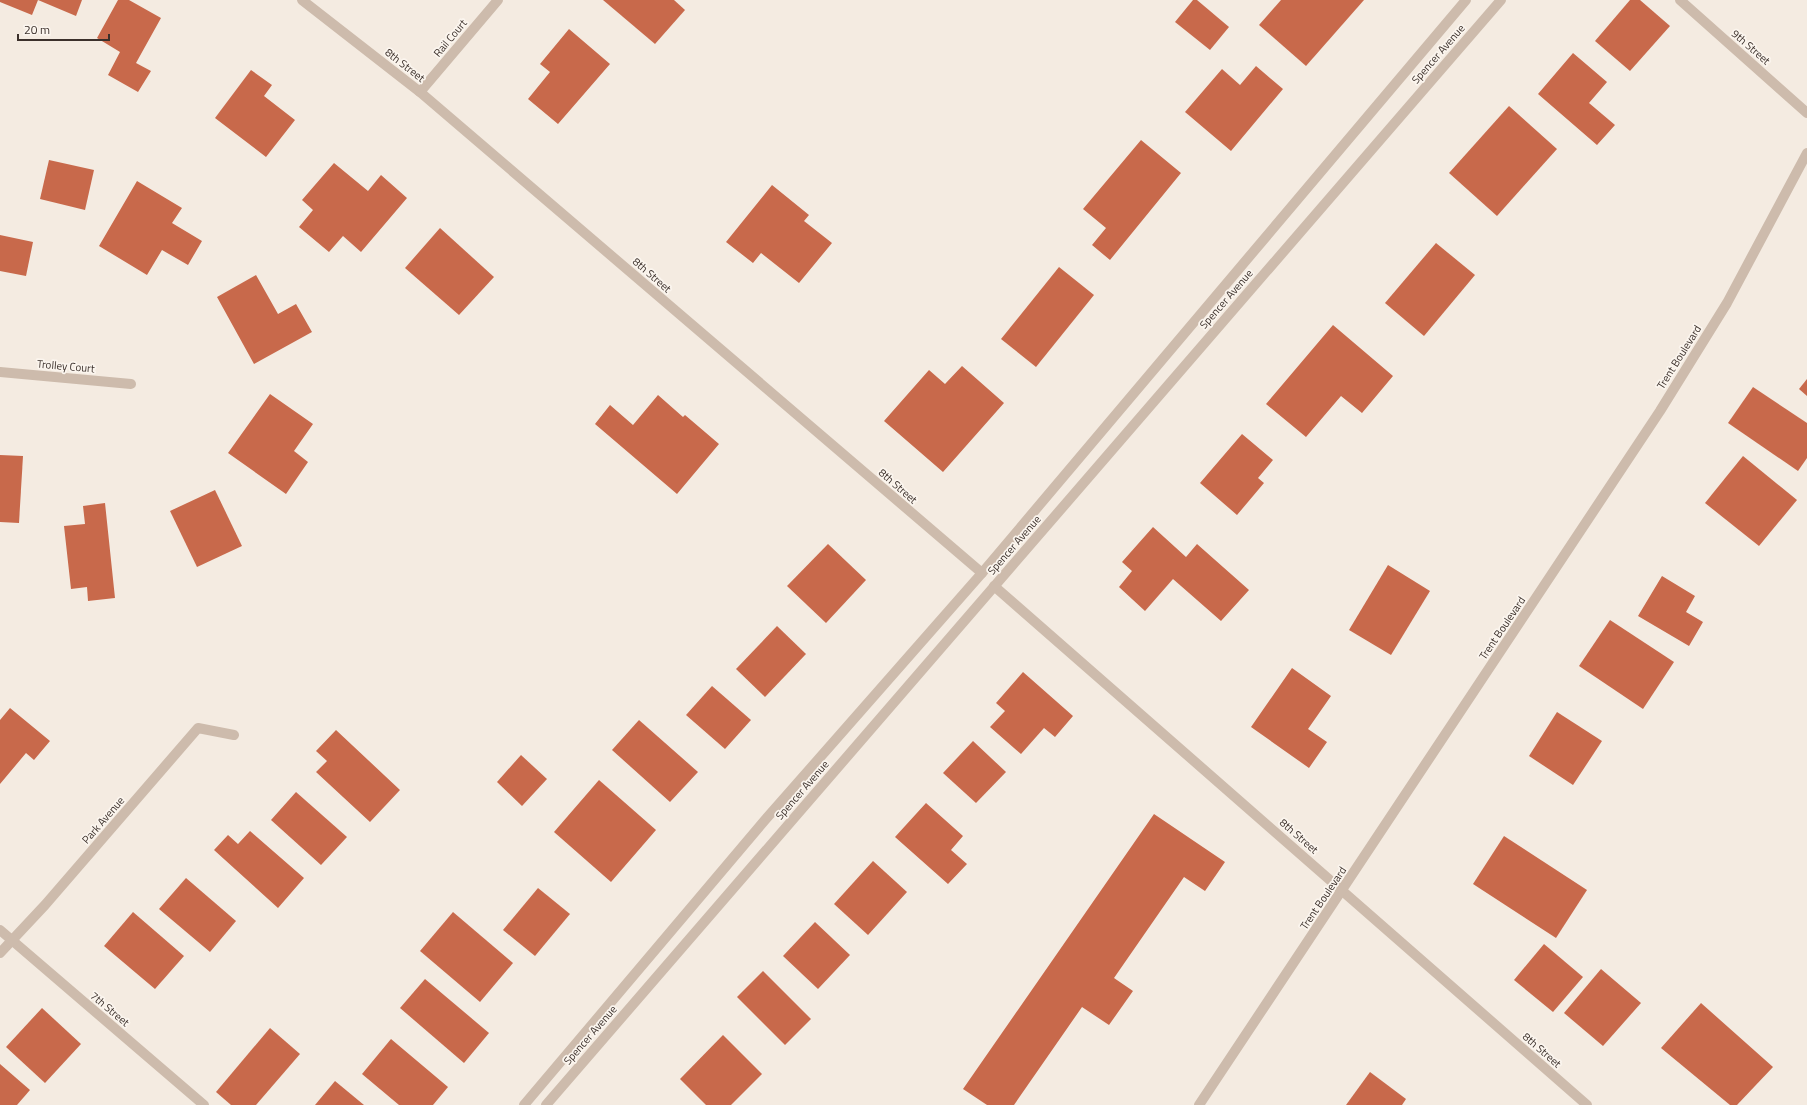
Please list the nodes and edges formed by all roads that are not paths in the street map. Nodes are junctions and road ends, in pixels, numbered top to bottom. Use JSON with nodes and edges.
{"nodes":[{"id":1,"x":302,"y":0,"type":"edge"},
{"id":2,"x":498,"y":0,"type":"edge"},
{"id":3,"x":1466,"y":0,"type":"edge"},
{"id":4,"x":1501,"y":0,"type":"edge"},
{"id":5,"x":1680,"y":0,"type":"edge"},
{"id":6,"x":420,"y":92,"type":"junction"},
{"id":7,"x":1807,"y":113,"type":"edge"},
{"id":8,"x":1807,"y":153,"type":"edge"},
{"id":9,"x":0,"y":372,"type":"edge"},
{"id":10,"x":130,"y":384,"type":"dead end"},
{"id":11,"x":982,"y":573,"type":"junction"},
{"id":12,"x":994,"y":586,"type":"junction"},
{"id":13,"x":234,"y":735,"type":"dead end"},
{"id":14,"x":1342,"y":890,"type":"junction"},
{"id":15,"x":0,"y":930,"type":"edge"},
{"id":16,"x":11,"y":940,"type":"junction"},
{"id":17,"x":0,"y":953,"type":"edge"},
{"id":18,"x":204,"y":1105,"type":"edge"},
{"id":19,"x":524,"y":1105,"type":"edge"},
{"id":20,"x":546,"y":1105,"type":"edge"},
{"id":21,"x":1199,"y":1105,"type":"edge"},
{"id":22,"x":1587,"y":1105,"type":"edge"}],
"edges":[{"from":1,"to":6,"type":"street","name":"8th Street"},
{"from":2,"to":6,"type":"street","name":"Rail Court"},
{"from":3,"to":11,"type":"street","name":"Spencer Avenue"},
{"from":4,"to":12,"type":"street","name":"Spencer Avenue"},
{"from":5,"to":7,"type":"street","name":"9th Street"},
{"from":6,"to":11,"type":"street","name":"8th Street"},
{"from":8,"to":14,"type":"street","name":"Trent Boulevard"},
{"from":9,"to":10,"type":"street","name":"Trolley Court"},
{"from":11,"to":19,"type":"street","name":"Spencer Avenue"},
{"from":12,"to":14,"type":"street","name":"8th Street"},
{"from":12,"to":20,"type":"street","name":"Spencer Avenue"},
{"from":13,"to":16,"type":"street","name":"Park Avenue"},
{"from":14,"to":21,"type":"street","name":"Trent Boulevard"},
{"from":14,"to":22,"type":"street","name":"8th Street"},
{"from":15,"to":16,"type":"street","name":"7th Street"},
{"from":16,"to":17,"type":"street","name":"Park Avenue"},
{"from":16,"to":18,"type":"street","name":"7th Street"}]}
